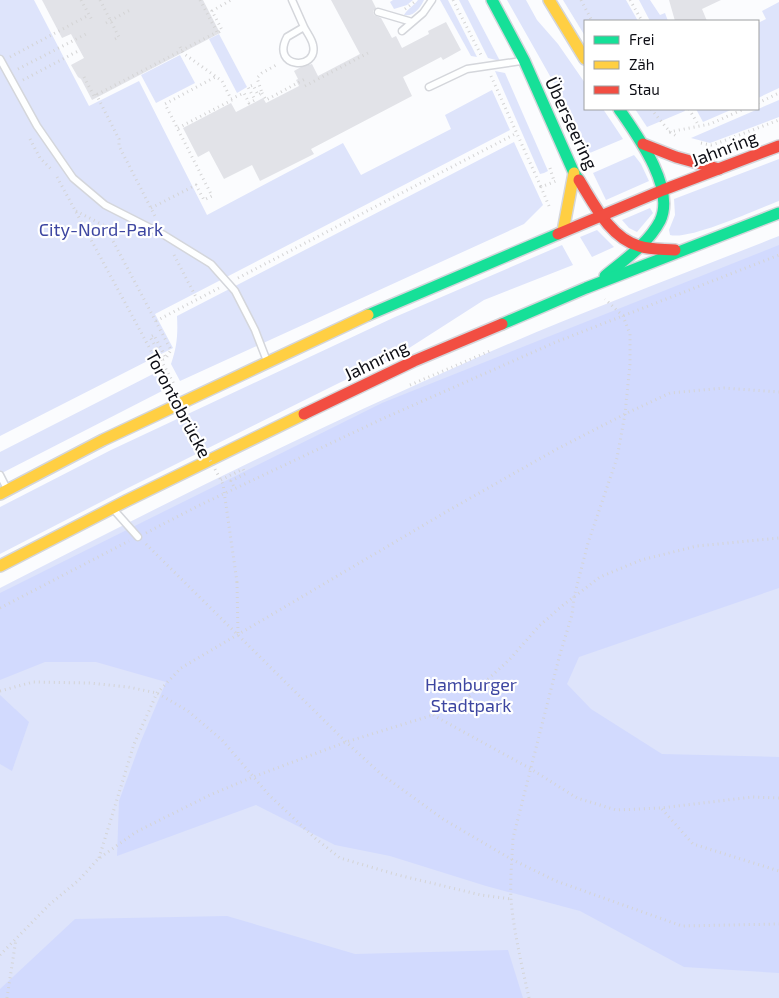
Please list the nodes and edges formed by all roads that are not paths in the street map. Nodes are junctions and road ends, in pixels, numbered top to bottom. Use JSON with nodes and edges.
{"nodes":[{"id":1,"x":292,"y":0,"type":"edge"},
{"id":2,"x":492,"y":0,"type":"edge"},
{"id":3,"x":548,"y":0,"type":"edge"},
{"id":4,"x":432,"y":1,"type":"edge"},
{"id":5,"x":378,"y":12,"type":"dead end"},
{"id":6,"x":412,"y":22,"type":"junction"},
{"id":7,"x":304,"y":27,"type":"junction"},
{"id":8,"x":402,"y":30,"type":"dead end"},
{"id":9,"x":584,"y":57,"type":"edge"},
{"id":10,"x":524,"y":60,"type":"junction"},
{"id":11,"x":2,"y":62,"type":"edge"},
{"id":12,"x":430,"y":87,"type":"dead end"},
{"id":13,"x":620,"y":110,"type":"edge"},
{"id":14,"x":642,"y":144,"type":"junction"},
{"id":15,"x":779,"y":146,"type":"edge"},
{"id":16,"x":719,"y":169,"type":"junction"},
{"id":17,"x":574,"y":173,"type":"junction"},
{"id":18,"x":663,"y":190,"type":"junction"},
{"id":19,"x":779,"y":213,"type":"edge"},
{"id":20,"x":602,"y":216,"type":"junction"},
{"id":21,"x":564,"y":231,"type":"junction"},
{"id":22,"x":638,"y":246,"type":"junction"},
{"id":23,"x":685,"y":249,"type":"junction"},
{"id":24,"x":596,"y":285,"type":"junction"},
{"id":25,"x":268,"y":362,"type":"junction"},
{"id":26,"x":0,"y":475,"type":"edge"},
{"id":27,"x":4,"y":492,"type":"edge"},
{"id":28,"x":113,"y":508,"type":"junction"},
{"id":29,"x":138,"y":537,"type":"road end"},
{"id":30,"x":0,"y":566,"type":"edge"}],
"edges":[{"from":1,"to":7,"type":"lane"},
{"from":2,"to":10,"type":"main road","name":"Überseering"},
{"from":3,"to":9,"type":"main road"},
{"from":4,"to":6,"type":"lane"},
{"from":5,"to":6,"type":"lane"},
{"from":6,"to":8,"type":"lane"},
{"from":7,"to":7,"type":"lane"},
{"from":10,"to":12,"type":"lane"},
{"from":10,"to":17,"type":"main road","name":"Überseering"},
{"from":11,"to":25,"type":"lane"},
{"from":13,"to":14,"type":"main road"},
{"from":14,"to":16,"type":"main road"},
{"from":14,"to":18,"type":"main road"},
{"from":15,"to":16,"type":"main road","name":"Jahnring"},
{"from":16,"to":18,"type":"main road","name":"Jahnring"},
{"from":17,"to":20,"type":"main road","name":"Überseering"},
{"from":17,"to":21,"type":"main road"},
{"from":18,"to":20,"type":"main road","name":"Jahnring"},
{"from":18,"to":22,"type":"main road"},
{"from":19,"to":23,"type":"main road","name":"Jahnring"},
{"from":20,"to":21,"type":"main road","name":"Jahnring"},
{"from":20,"to":22,"type":"main road","name":"Überseering"},
{"from":21,"to":25,"type":"main road","name":"Jahnring"},
{"from":22,"to":23,"type":"main road","name":"Überseering"},
{"from":22,"to":24,"type":"main road"},
{"from":23,"to":24,"type":"main road","name":"Jahnring"},
{"from":24,"to":28,"type":"main road","name":"Jahnring"},
{"from":25,"to":27,"type":"main road","name":"Jahnring"},
{"from":26,"to":27,"type":"lane"},
{"from":28,"to":29,"type":"lane"},
{"from":28,"to":30,"type":"main road","name":"Jahnring"}]}
